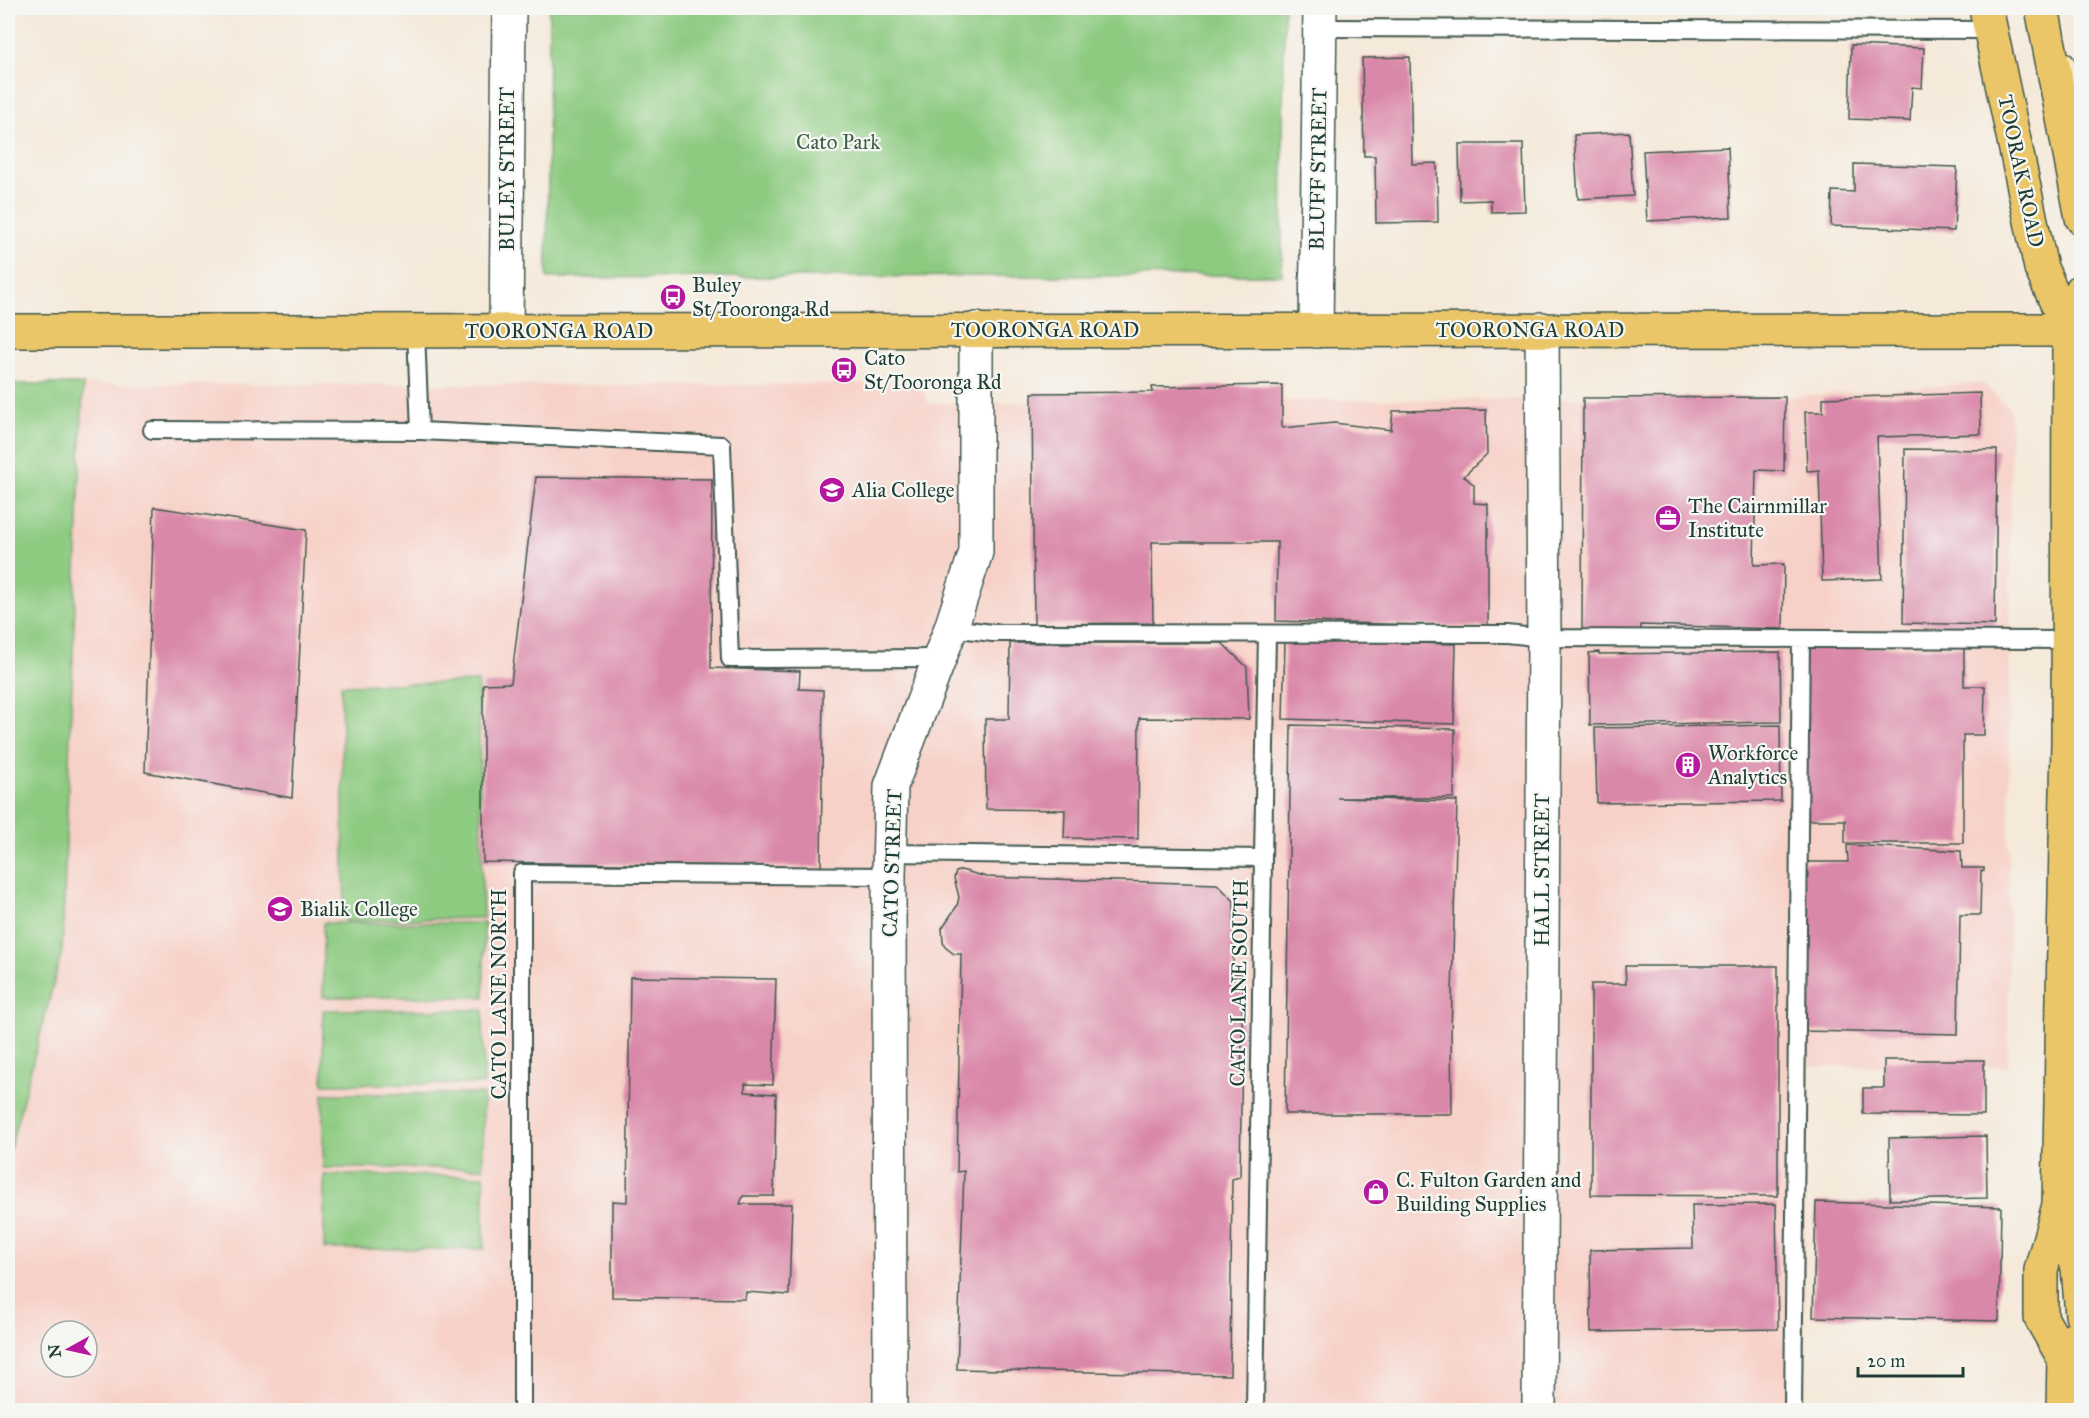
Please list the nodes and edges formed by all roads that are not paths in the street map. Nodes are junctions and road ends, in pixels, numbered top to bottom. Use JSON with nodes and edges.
{"nodes":[{"id":1,"x":509,"y":8,"type":"edge"},
{"id":2,"x":2042,"y":8,"type":"edge"},
{"id":3,"x":1320,"y":18,"type":"edge"},
{"id":4,"x":1988,"y":19,"type":"edge"},
{"id":5,"x":2052,"y":50,"type":"junction"},
{"id":6,"x":2082,"y":116,"type":"edge"},
{"id":7,"x":2082,"y":218,"type":"edge"},
{"id":8,"x":2082,"y":290,"type":"edge"},
{"id":9,"x":976,"y":329,"type":"junction"},
{"id":10,"x":1542,"y":329,"type":"junction"},
{"id":11,"x":2075,"y":330,"type":"edge"},
{"id":12,"x":8,"y":331,"type":"edge"},
{"id":13,"x":416,"y":331,"type":"junction"},
{"id":14,"x":506,"y":331,"type":"junction"},
{"id":15,"x":1316,"y":331,"type":"junction"},
{"id":16,"x":152,"y":430,"type":"dead end"},
{"id":17,"x":420,"y":431,"type":"junction"},
{"id":18,"x":951,"y":628,"type":"junction"},
{"id":19,"x":1267,"y":634,"type":"junction"},
{"id":20,"x":1544,"y":638,"type":"junction"},
{"id":21,"x":1801,"y":639,"type":"junction"},
{"id":22,"x":2068,"y":640,"type":"junction"},
{"id":23,"x":940,"y":658,"type":"junction"},
{"id":24,"x":1263,"y":858,"type":"junction"},
{"id":25,"x":889,"y":864,"type":"junction"},
{"id":26,"x":2072,"y":1058,"type":"edge"},
{"id":27,"x":2059,"y":1205,"type":"junction"},
{"id":28,"x":2082,"y":1315,"type":"edge"},
{"id":29,"x":2082,"y":1324,"type":"edge"},
{"id":30,"x":2073,"y":1361,"type":"edge"},
{"id":31,"x":522,"y":1410,"type":"edge"},
{"id":32,"x":890,"y":1410,"type":"edge"},
{"id":33,"x":1255,"y":1410,"type":"edge"},
{"id":34,"x":1539,"y":1410,"type":"edge"},
{"id":35,"x":1793,"y":1410,"type":"edge"},
{"id":36,"x":2063,"y":1410,"type":"edge"}],
"edges":[{"from":1,"to":14,"type":"street","name":"BULEY STREET"},
{"from":2,"to":5,"type":"main road"},
{"from":3,"to":4,"type":"lane"},
{"from":3,"to":15,"type":"street","name":"BLUFF STREET"},
{"from":4,"to":11,"type":"main road","name":"TOORAK ROAD"},
{"from":5,"to":6,"type":"main road"},
{"from":5,"to":7,"type":"main road"},
{"from":8,"to":11,"type":"main road","name":"TOORAK ROAD"},
{"from":9,"to":14,"type":"main road","name":"TOORONGA ROAD"},
{"from":9,"to":15,"type":"main road","name":"TOORONGA ROAD"},
{"from":9,"to":18,"type":"street","name":"CATO STREET"},
{"from":10,"to":11,"type":"main road","name":"TOORONGA ROAD"},
{"from":10,"to":15,"type":"main road","name":"TOORONGA ROAD"},
{"from":10,"to":20,"type":"street","name":"HALL STREET"},
{"from":11,"to":22,"type":"main road","name":"TOORAK ROAD"},
{"from":12,"to":13,"type":"main road","name":"TOORONGA ROAD"},
{"from":13,"to":14,"type":"main road","name":"TOORONGA ROAD"},
{"from":13,"to":17,"type":"lane"},
{"from":16,"to":17,"type":"lane"},
{"from":17,"to":23,"type":"lane"},
{"from":18,"to":19,"type":"lane"},
{"from":18,"to":23,"type":"street","name":"CATO STREET"},
{"from":19,"to":20,"type":"lane"},
{"from":19,"to":24,"type":"lane"},
{"from":20,"to":21,"type":"lane"},
{"from":20,"to":34,"type":"street","name":"HALL STREET"},
{"from":21,"to":22,"type":"lane"},
{"from":21,"to":35,"type":"lane"},
{"from":22,"to":26,"type":"main road","name":"TOORAK ROAD"},
{"from":23,"to":25,"type":"street","name":"CATO STREET"},
{"from":24,"to":25,"type":"lane","name":"CATO LANE SOUTH"},
{"from":24,"to":33,"type":"lane","name":"CATO LANE SOUTH"},
{"from":25,"to":31,"type":"lane","name":"CATO LANE NORTH"},
{"from":25,"to":32,"type":"street","name":"CATO STREET"},
{"from":26,"to":27,"type":"main road","name":"TOORAK ROAD"},
{"from":27,"to":28,"type":"main road","name":"TOORAK ROAD"},
{"from":27,"to":30,"type":"main road","name":"TOORAK ROAD"},
{"from":29,"to":30,"type":"main road"},
{"from":30,"to":36,"type":"main road"}]}
